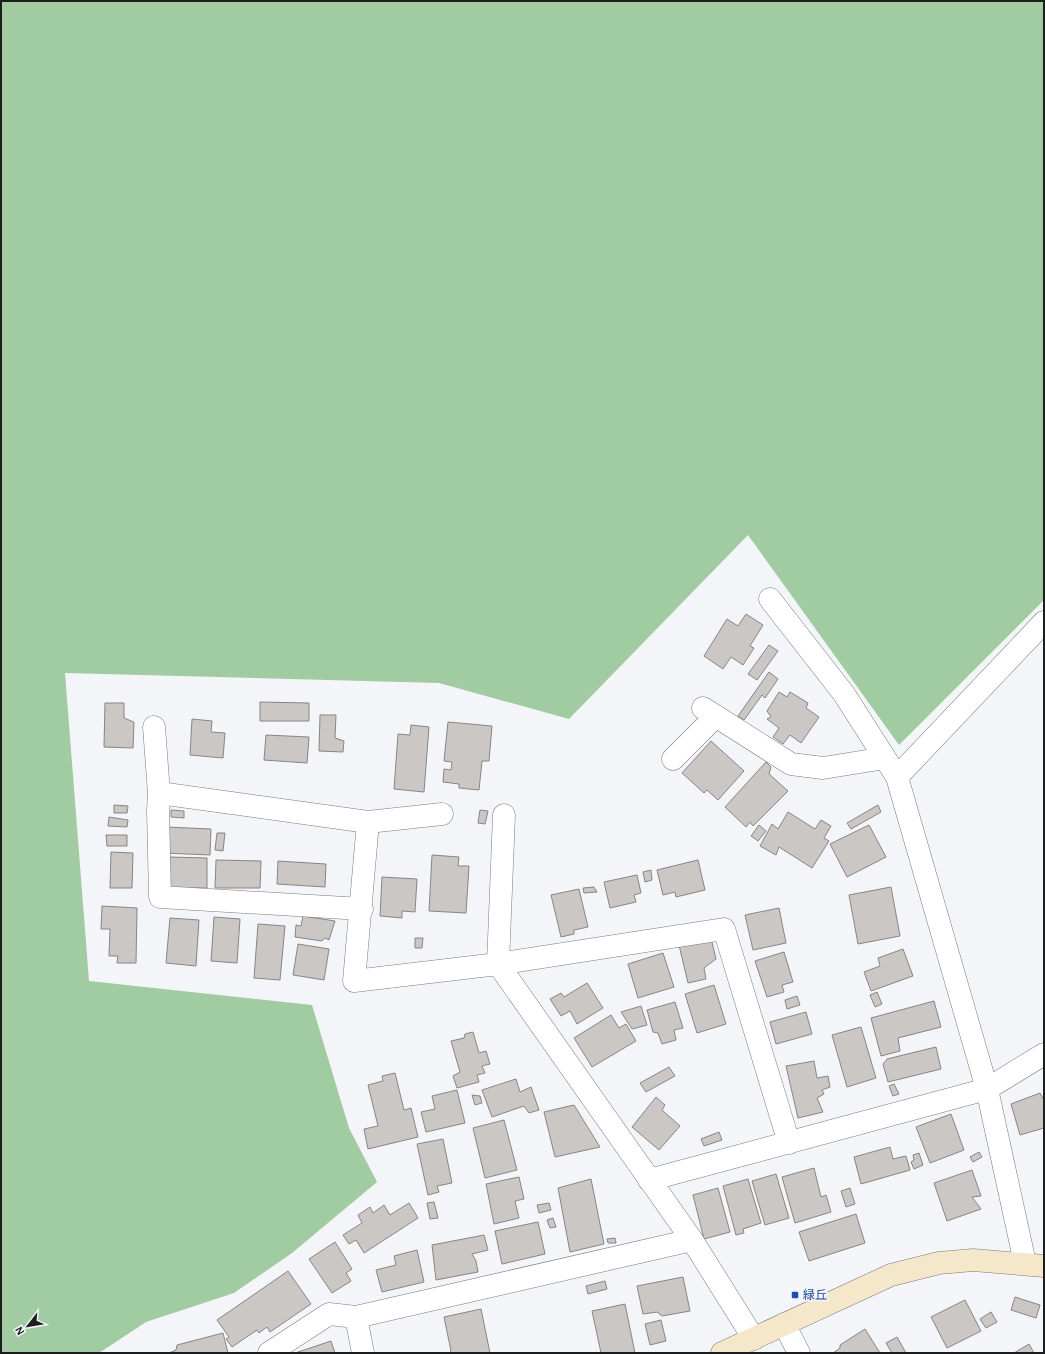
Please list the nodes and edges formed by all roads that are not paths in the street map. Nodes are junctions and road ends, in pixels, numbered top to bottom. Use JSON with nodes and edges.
{"nodes":[{"id":1,"x":770,"y":599,"type":"dead end"},
{"id":2,"x":1044,"y":622,"type":"edge"},
{"id":3,"x":154,"y":727,"type":"dead end"},
{"id":4,"x":885,"y":758,"type":"junction"},
{"id":5,"x":673,"y":759,"type":"dead end"},
{"id":6,"x":897,"y":777,"type":"junction"},
{"id":7,"x":159,"y":793,"type":"junction"},
{"id":8,"x":442,"y":814,"type":"dead end"},
{"id":9,"x":504,"y":816,"type":"dead end"},
{"id":10,"x":368,"y":822,"type":"junction"},
{"id":11,"x":362,"y":909,"type":"junction"},
{"id":12,"x":498,"y":964,"type":"junction"},
{"id":13,"x":1044,"y":1054,"type":"edge"},
{"id":14,"x":987,"y":1089,"type":"junction"},
{"id":15,"x":789,"y":1143,"type":"junction"},
{"id":16,"x":649,"y":1180,"type":"junction"},
{"id":17,"x":692,"y":1240,"type":"junction"},
{"id":18,"x":1034,"y":1265,"type":"edge"},
{"id":19,"x":356,"y":1317,"type":"junction"},
{"id":20,"x":784,"y":1324,"type":"junction"},
{"id":21,"x":754,"y":1339,"type":"junction"},
{"id":22,"x":269,"y":1353,"type":"edge"},
{"id":23,"x":363,"y":1353,"type":"edge"},
{"id":24,"x":722,"y":1353,"type":"edge"},
{"id":25,"x":799,"y":1353,"type":"edge"}],
"edges":[{"from":1,"to":4,"type":"street"},
{"from":2,"to":6,"type":"street"},
{"from":3,"to":7,"type":"street"},
{"from":4,"to":5,"type":"street"},
{"from":4,"to":6,"type":"street"},
{"from":6,"to":14,"type":"street"},
{"from":7,"to":10,"type":"street"},
{"from":7,"to":11,"type":"street"},
{"from":8,"to":10,"type":"street"},
{"from":9,"to":12,"type":"street"},
{"from":10,"to":11,"type":"street"},
{"from":11,"to":12,"type":"street"},
{"from":12,"to":15,"type":"street"},
{"from":12,"to":16,"type":"street"},
{"from":13,"to":14,"type":"street"},
{"from":14,"to":15,"type":"street"},
{"from":14,"to":18,"type":"street"},
{"from":15,"to":16,"type":"street"},
{"from":16,"to":17,"type":"street"},
{"from":17,"to":19,"type":"street"},
{"from":17,"to":21,"type":"street"},
{"from":18,"to":20,"type":"main road"},
{"from":19,"to":22,"type":"street"},
{"from":19,"to":23,"type":"street"},
{"from":20,"to":21,"type":"main road"},
{"from":20,"to":25,"type":"street"},
{"from":21,"to":24,"type":"main road"}]}
